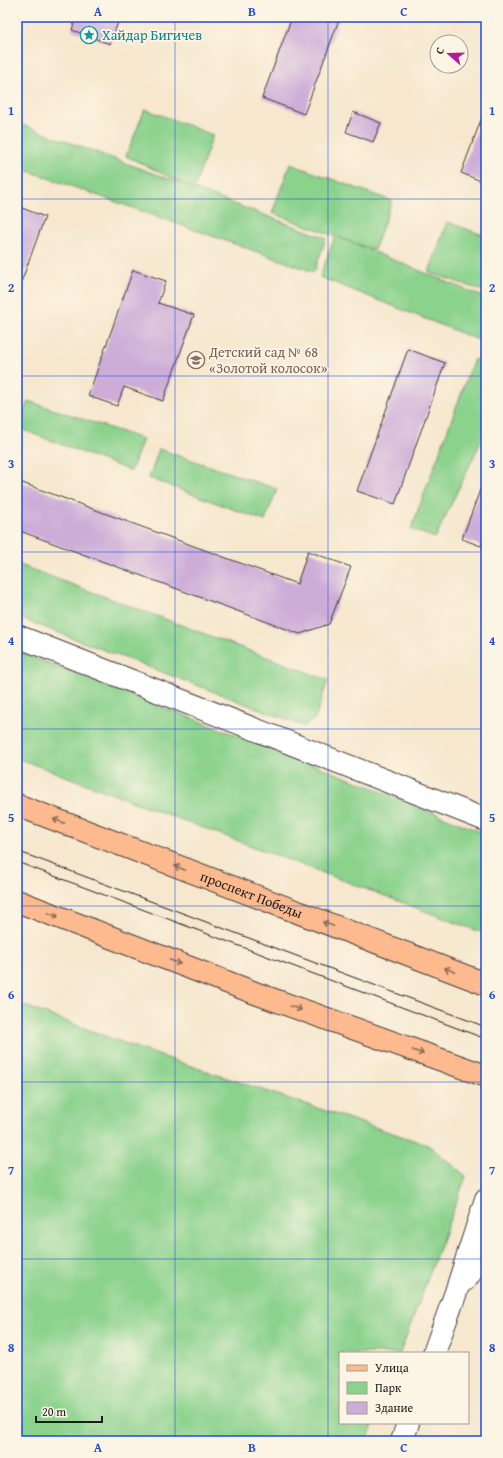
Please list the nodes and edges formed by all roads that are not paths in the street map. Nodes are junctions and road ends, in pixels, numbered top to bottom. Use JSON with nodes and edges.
{"nodes":[{"id":1,"x":17,"y":636,"type":"edge"},
{"id":2,"x":17,"y":805,"type":"edge"},
{"id":3,"x":486,"y":820,"type":"edge"},
{"id":4,"x":17,"y":901,"type":"edge"},
{"id":5,"x":486,"y":984,"type":"edge"},
{"id":6,"x":486,"y":1076,"type":"edge"},
{"id":7,"x":486,"y":1199,"type":"edge"},
{"id":8,"x":486,"y":1253,"type":"edge"},
{"id":9,"x":456,"y":1292,"type":"junction"},
{"id":10,"x":434,"y":1352,"type":"edge"},
{"id":11,"x":408,"y":1424,"type":"edge"},
{"id":12,"x":402,"y":1441,"type":"edge"}],
"edges":[{"from":1,"to":3,"type":"street"},
{"from":5,"to":2,"type":"main road","name":"проспект Победы","one_way":true},
{"from":4,"to":6,"type":"main road","one_way":true},
{"from":7,"to":9,"type":"street"},
{"from":8,"to":9,"type":"street"},
{"from":9,"to":10,"type":"street"},
{"from":11,"to":12,"type":"street"}]}
